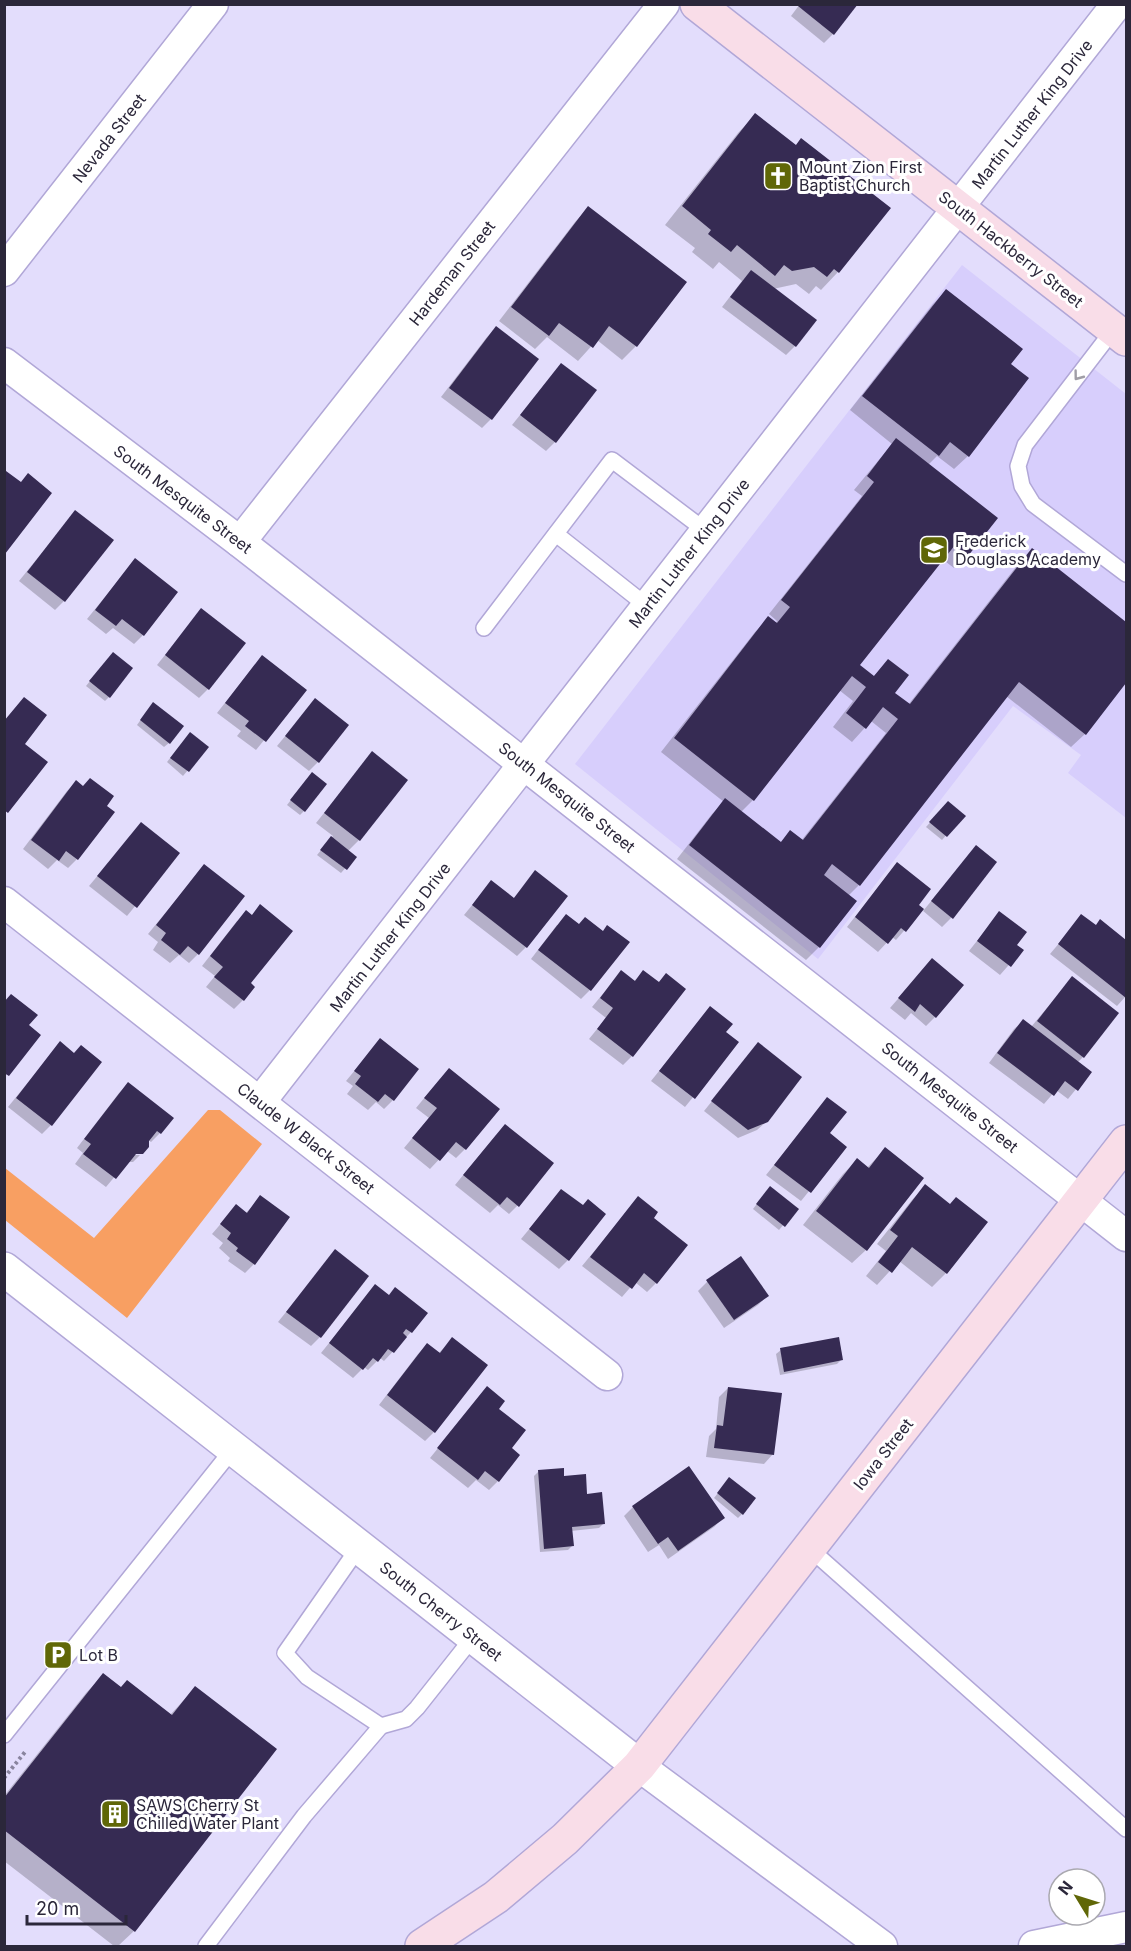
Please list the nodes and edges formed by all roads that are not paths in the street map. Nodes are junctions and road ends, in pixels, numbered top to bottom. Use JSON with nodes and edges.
{"nodes":[{"id":1,"x":213,"y":4,"type":"edge"},
{"id":2,"x":664,"y":4,"type":"edge"},
{"id":3,"x":697,"y":4,"type":"edge"},
{"id":4,"x":1118,"y":4,"type":"edge"},
{"id":5,"x":958,"y":208,"type":"junction"},
{"id":6,"x":4,"y":271,"type":"edge"},
{"id":7,"x":1120,"y":334,"type":"edge"},
{"id":8,"x":4,"y":363,"type":"edge"},
{"id":9,"x":706,"y":531,"type":"junction"},
{"id":10,"x":556,"y":534,"type":"junction"},
{"id":11,"x":240,"y":542,"type":"junction"},
{"id":12,"x":1126,"y":574,"type":"edge"},
{"id":13,"x":647,"y":606,"type":"junction"},
{"id":14,"x":484,"y":628,"type":"dead end"},
{"id":15,"x":525,"y":764,"type":"junction"},
{"id":16,"x":4,"y":902,"type":"edge"},
{"id":17,"x":260,"y":1102,"type":"junction"},
{"id":18,"x":1126,"y":1142,"type":"edge"},
{"id":19,"x":1081,"y":1200,"type":"junction"},
{"id":20,"x":1126,"y":1236,"type":"edge"},
{"id":21,"x":4,"y":1269,"type":"edge"},
{"id":22,"x":607,"y":1375,"type":"dead end"},
{"id":23,"x":233,"y":1449,"type":"junction"},
{"id":24,"x":359,"y":1547,"type":"junction"},
{"id":25,"x":809,"y":1548,"type":"junction"},
{"id":26,"x":474,"y":1636,"type":"junction"},
{"id":27,"x":381,"y":1726,"type":"junction"},
{"id":28,"x":4,"y":1735,"type":"edge"},
{"id":29,"x":639,"y":1766,"type":"junction"},
{"id":30,"x":1126,"y":1828,"type":"edge"},
{"id":31,"x":1126,"y":1927,"type":"edge"},
{"id":32,"x":206,"y":1947,"type":"edge"},
{"id":33,"x":422,"y":1947,"type":"edge"},
{"id":34,"x":882,"y":1947,"type":"edge"},
{"id":35,"x":1034,"y":1947,"type":"edge"}],
"edges":[{"from":1,"to":6,"type":"street","name":"Nevada Street"},
{"from":2,"to":11,"type":"street","name":"Hardeman Street"},
{"from":3,"to":5,"type":"main road","name":"South Hackberry Street"},
{"from":4,"to":5,"type":"street","name":"Martin Luther King Drive"},
{"from":5,"to":7,"type":"main road","name":"South Hackberry Street"},
{"from":5,"to":9,"type":"street","name":"Martin Luther King Drive"},
{"from":7,"to":12,"type":"lane","one_way":true},
{"from":8,"to":11,"type":"street","name":"South Mesquite Street"},
{"from":9,"to":10,"type":"lane"},
{"from":9,"to":13,"type":"street","name":"Martin Luther King Drive"},
{"from":10,"to":13,"type":"lane"},
{"from":10,"to":14,"type":"lane"},
{"from":11,"to":15,"type":"street","name":"South Mesquite Street"},
{"from":13,"to":15,"type":"street","name":"Martin Luther King Drive"},
{"from":15,"to":17,"type":"street","name":"Martin Luther King Drive"},
{"from":15,"to":19,"type":"street","name":"South Mesquite Street"},
{"from":16,"to":17,"type":"street","name":"Claude W Black Street"},
{"from":17,"to":22,"type":"street","name":"Claude W Black Street"},
{"from":18,"to":19,"type":"main road","name":"Iowa Street"},
{"from":19,"to":20,"type":"street","name":"South Mesquite Street"},
{"from":19,"to":25,"type":"main road","name":"Iowa Street"},
{"from":21,"to":23,"type":"street","name":"South Cherry Street"},
{"from":23,"to":24,"type":"street","name":"South Cherry Street"},
{"from":23,"to":28,"type":"lane"},
{"from":24,"to":26,"type":"street","name":"South Cherry Street"},
{"from":24,"to":27,"type":"lane"},
{"from":25,"to":29,"type":"main road","name":"Iowa Street"},
{"from":25,"to":30,"type":"lane"},
{"from":26,"to":27,"type":"lane"},
{"from":26,"to":29,"type":"street","name":"South Cherry Street"},
{"from":27,"to":32,"type":"lane"},
{"from":29,"to":33,"type":"main road","name":"Iowa Street"},
{"from":29,"to":34,"type":"street","name":"South Cherry Street"},
{"from":31,"to":35,"type":"street"}]}
